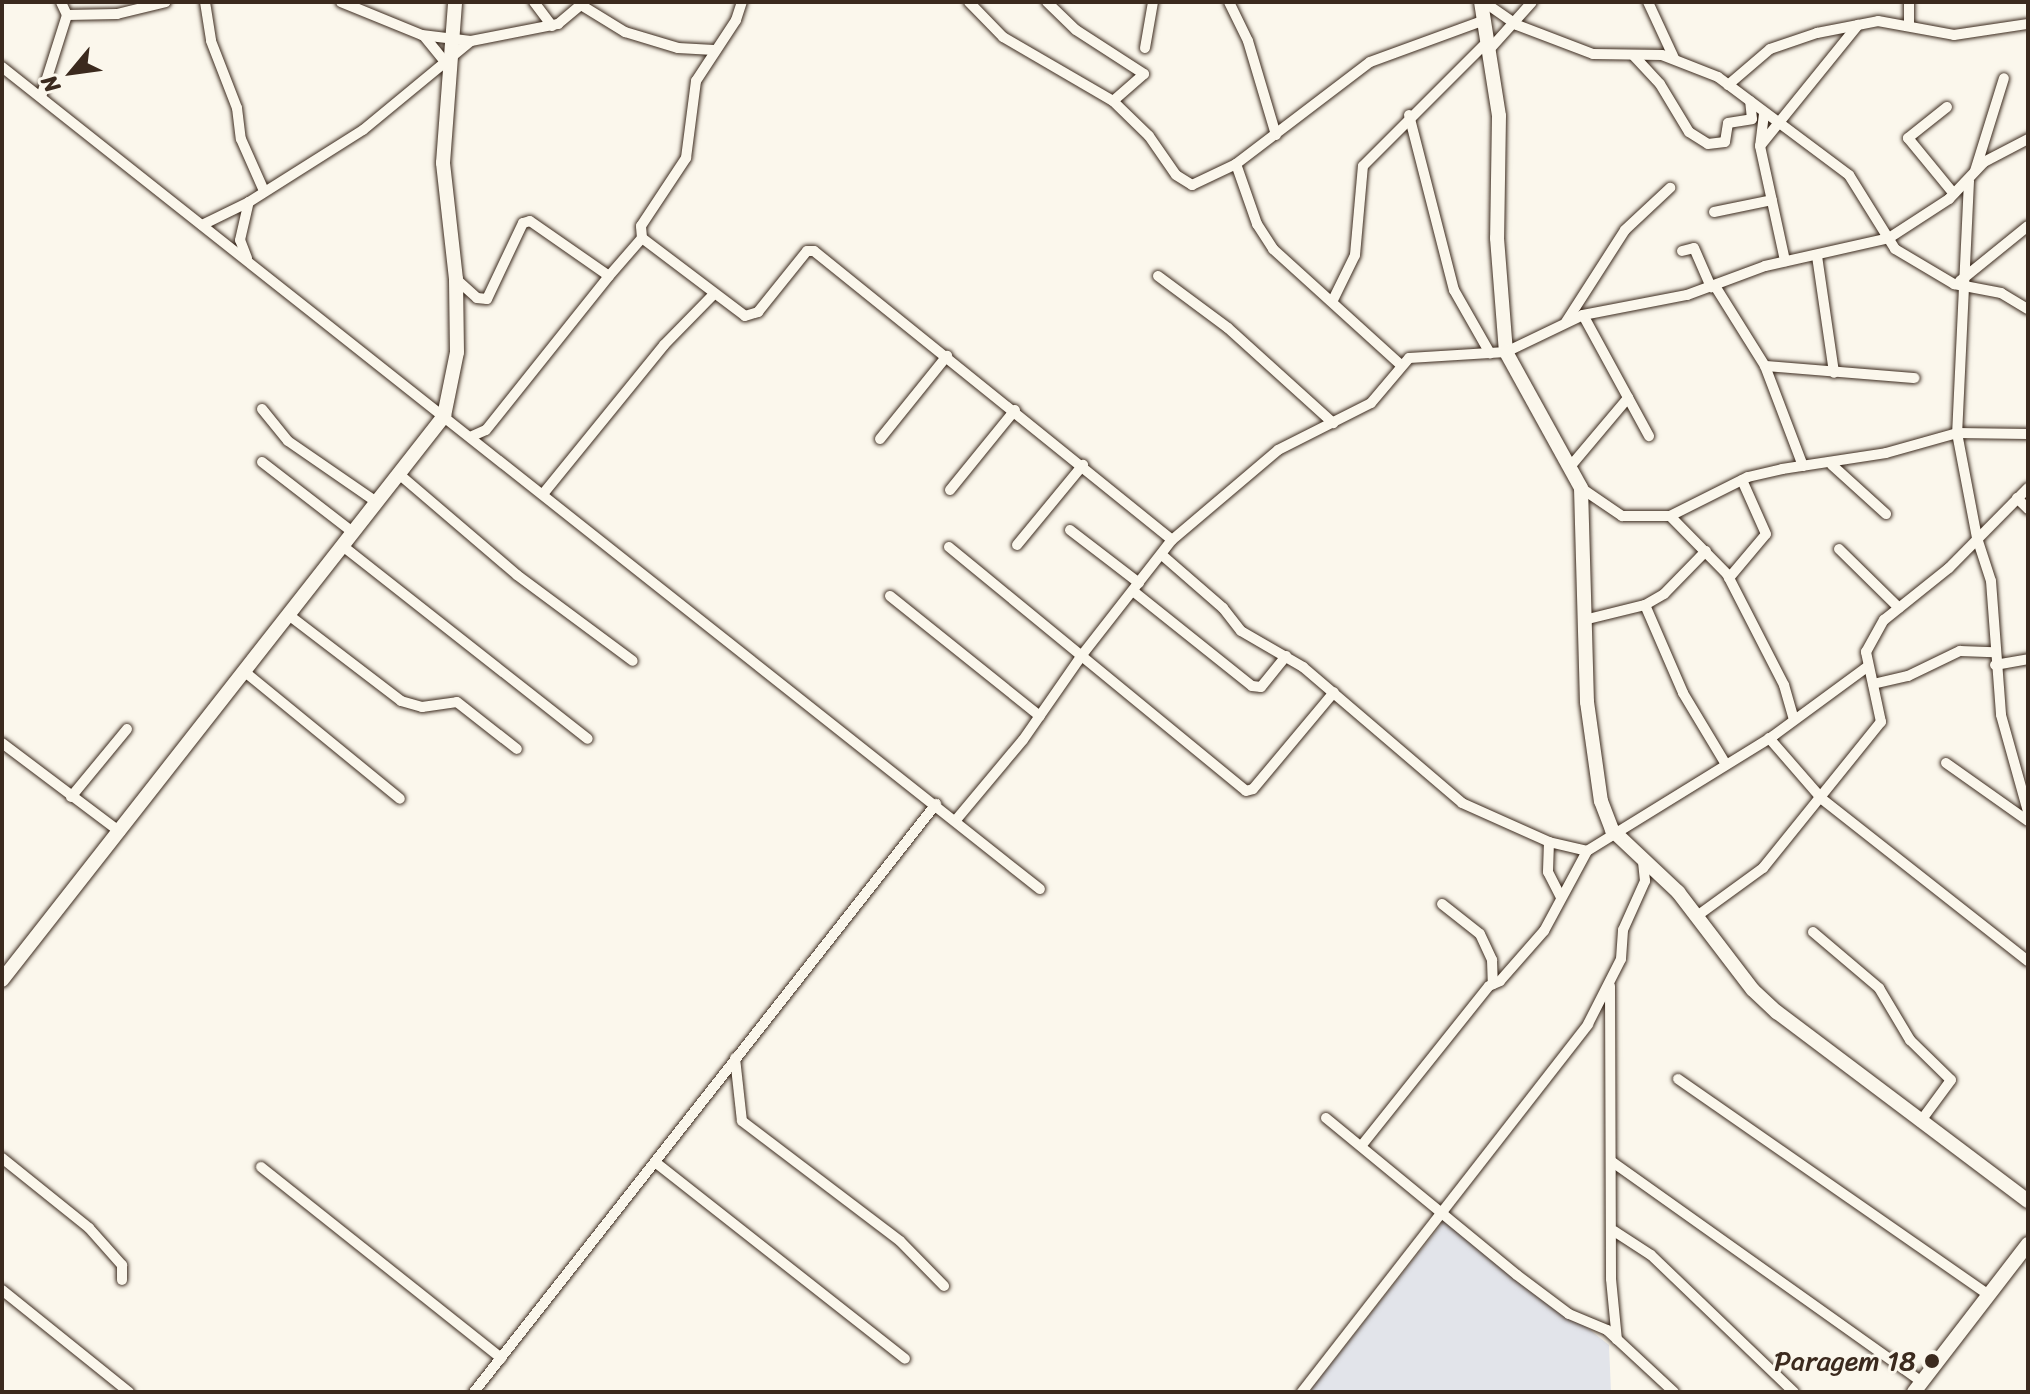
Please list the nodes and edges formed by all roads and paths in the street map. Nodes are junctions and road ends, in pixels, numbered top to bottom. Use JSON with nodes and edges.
{"nodes":[{"id":1,"x":61,"y":2,"type":"edge"},
{"id":2,"x":166,"y":2,"type":"edge"},
{"id":3,"x":205,"y":2,"type":"edge"},
{"id":4,"x":341,"y":2,"type":"edge"},
{"id":5,"x":371,"y":2,"type":"edge"},
{"id":6,"x":455,"y":2,"type":"edge"},
{"id":7,"x":534,"y":2,"type":"edge"},
{"id":8,"x":742,"y":2,"type":"edge"},
{"id":9,"x":969,"y":2,"type":"edge"},
{"id":10,"x":1047,"y":2,"type":"edge"},
{"id":11,"x":1153,"y":2,"type":"edge"},
{"id":12,"x":1229,"y":2,"type":"edge"},
{"id":13,"x":1532,"y":2,"type":"edge"},
{"id":14,"x":1648,"y":2,"type":"edge"},
{"id":15,"x":1909,"y":2,"type":"edge"},
{"id":16,"x":582,"y":3,"type":"edge"},
{"id":17,"x":1480,"y":3,"type":"edge"},
{"id":18,"x":356,"y":9,"type":"junction"},
{"id":19,"x":67,"y":15,"type":"junction"},
{"id":20,"x":1482,"y":21,"type":"junction"},
{"id":21,"x":1909,"y":23,"type":"junction"},
{"id":22,"x":2028,"y":24,"type":"edge"},
{"id":23,"x":1517,"y":25,"type":"junction"},
{"id":24,"x":1858,"y":25,"type":"junction"},
{"id":25,"x":552,"y":26,"type":"junction"},
{"id":26,"x":422,"y":35,"type":"junction"},
{"id":27,"x":452,"y":39,"type":"junction"},
{"id":28,"x":471,"y":41,"type":"junction"},
{"id":29,"x":1488,"y":46,"type":"junction"},
{"id":30,"x":1145,"y":48,"type":"dead end"},
{"id":31,"x":714,"y":50,"type":"junction"},
{"id":32,"x":1634,"y":56,"type":"junction"},
{"id":33,"x":1674,"y":58,"type":"junction"},
{"id":34,"x":447,"y":64,"type":"junction"},
{"id":35,"x":2,"y":67,"type":"edge"},
{"id":36,"x":2004,"y":78,"type":"dead end"},
{"id":37,"x":1728,"y":85,"type":"junction"},
{"id":38,"x":41,"y":97,"type":"junction"},
{"id":39,"x":1113,"y":101,"type":"junction"},
{"id":40,"x":1750,"y":101,"type":"junction"},
{"id":41,"x":1947,"y":107,"type":"dead end"},
{"id":42,"x":1764,"y":114,"type":"junction"},
{"id":43,"x":1409,"y":115,"type":"junction"},
{"id":44,"x":1781,"y":127,"type":"junction"},
{"id":45,"x":1276,"y":135,"type":"junction"},
{"id":46,"x":2028,"y":139,"type":"edge"},
{"id":47,"x":1760,"y":146,"type":"junction"},
{"id":48,"x":1236,"y":164,"type":"junction"},
{"id":49,"x":1972,"y":176,"type":"junction"},
{"id":50,"x":1670,"y":188,"type":"dead end"},
{"id":51,"x":264,"y":191,"type":"junction"},
{"id":52,"x":1954,"y":194,"type":"junction"},
{"id":53,"x":1772,"y":200,"type":"junction"},
{"id":54,"x":249,"y":202,"type":"junction"},
{"id":55,"x":1714,"y":212,"type":"dead end"},
{"id":56,"x":202,"y":225,"type":"junction"},
{"id":57,"x":2028,"y":226,"type":"edge"},
{"id":58,"x":642,"y":238,"type":"junction"},
{"id":59,"x":1889,"y":238,"type":"junction"},
{"id":60,"x":1682,"y":251,"type":"dead end"},
{"id":61,"x":1817,"y":256,"type":"junction"},
{"id":62,"x":248,"y":261,"type":"junction"},
{"id":63,"x":1785,"y":261,"type":"junction"},
{"id":64,"x":609,"y":276,"type":"junction"},
{"id":65,"x":1158,"y":276,"type":"dead end"},
{"id":66,"x":456,"y":279,"type":"junction"},
{"id":67,"x":1960,"y":283,"type":"junction"},
{"id":68,"x":1713,"y":287,"type":"junction"},
{"id":69,"x":714,"y":294,"type":"junction"},
{"id":70,"x":1333,"y":300,"type":"junction"},
{"id":71,"x":2028,"y":309,"type":"edge"},
{"id":72,"x":1583,"y":315,"type":"junction"},
{"id":73,"x":1565,"y":323,"type":"junction"},
{"id":74,"x":1506,"y":352,"type":"junction"},
{"id":75,"x":1490,"y":353,"type":"junction"},
{"id":76,"x":947,"y":356,"type":"junction"},
{"id":77,"x":1401,"y":365,"type":"junction"},
{"id":78,"x":1765,"y":366,"type":"junction"},
{"id":79,"x":1834,"y":373,"type":"junction"},
{"id":80,"x":1915,"y":378,"type":"dead end"},
{"id":81,"x":1628,"y":398,"type":"junction"},
{"id":82,"x":262,"y":409,"type":"dead end"},
{"id":83,"x":1015,"y":410,"type":"junction"},
{"id":84,"x":444,"y":416,"type":"junction"},
{"id":85,"x":1333,"y":423,"type":"junction"},
{"id":86,"x":1957,"y":433,"type":"junction"},
{"id":87,"x":2028,"y":434,"type":"edge"},
{"id":88,"x":1649,"y":436,"type":"dead end"},
{"id":89,"x":470,"y":437,"type":"junction"},
{"id":90,"x":880,"y":439,"type":"dead end"},
{"id":91,"x":262,"y":462,"type":"dead end"},
{"id":92,"x":1083,"y":465,"type":"junction"},
{"id":93,"x":1832,"y":465,"type":"junction"},
{"id":94,"x":1803,"y":466,"type":"junction"},
{"id":95,"x":1569,"y":468,"type":"junction"},
{"id":96,"x":400,"y":475,"type":"junction"},
{"id":97,"x":1742,"y":480,"type":"junction"},
{"id":98,"x":1581,"y":488,"type":"junction"},
{"id":99,"x":2028,"y":488,"type":"edge"},
{"id":100,"x":950,"y":490,"type":"dead end"},
{"id":101,"x":543,"y":494,"type":"junction"},
{"id":102,"x":2017,"y":498,"type":"junction"},
{"id":103,"x":378,"y":503,"type":"junction"},
{"id":104,"x":2028,"y":509,"type":"edge"},
{"id":105,"x":1886,"y":514,"type":"dead end"},
{"id":106,"x":1670,"y":516,"type":"junction"},
{"id":107,"x":1070,"y":530,"type":"dead end"},
{"id":108,"x":354,"y":533,"type":"junction"},
{"id":109,"x":1977,"y":538,"type":"junction"},
{"id":110,"x":1172,"y":540,"type":"junction"},
{"id":111,"x":1017,"y":545,"type":"dead end"},
{"id":112,"x":344,"y":547,"type":"junction"},
{"id":113,"x":949,"y":547,"type":"dead end"},
{"id":114,"x":1839,"y":549,"type":"dead end"},
{"id":115,"x":1706,"y":551,"type":"junction"},
{"id":116,"x":1162,"y":555,"type":"junction"},
{"id":117,"x":1729,"y":578,"type":"junction"},
{"id":118,"x":1136,"y":587,"type":"junction"},
{"id":119,"x":890,"y":596,"type":"dead end"},
{"id":120,"x":1645,"y":605,"type":"junction"},
{"id":121,"x":1899,"y":608,"type":"junction"},
{"id":122,"x":290,"y":616,"type":"junction"},
{"id":123,"x":1588,"y":619,"type":"junction"},
{"id":124,"x":1994,"y":652,"type":"junction"},
{"id":125,"x":1082,"y":655,"type":"junction"},
{"id":126,"x":1286,"y":656,"type":"junction"},
{"id":127,"x":2028,"y":659,"type":"edge"},
{"id":128,"x":633,"y":661,"type":"dead end"},
{"id":129,"x":1995,"y":665,"type":"junction"},
{"id":130,"x":1867,"y":667,"type":"junction"},
{"id":131,"x":245,"y":672,"type":"junction"},
{"id":132,"x":1873,"y":684,"type":"junction"},
{"id":133,"x":1334,"y":692,"type":"junction"},
{"id":134,"x":1040,"y":716,"type":"junction"},
{"id":135,"x":1794,"y":719,"type":"junction"},
{"id":136,"x":127,"y":729,"type":"dead end"},
{"id":137,"x":1769,"y":738,"type":"junction"},
{"id":138,"x":588,"y":739,"type":"dead end"},
{"id":139,"x":2,"y":743,"type":"edge"},
{"id":140,"x":517,"y":749,"type":"dead end"},
{"id":141,"x":1725,"y":763,"type":"junction"},
{"id":142,"x":1946,"y":763,"type":"dead end"},
{"id":143,"x":71,"y":797,"type":"junction"},
{"id":144,"x":400,"y":799,"type":"dead end"},
{"id":145,"x":1822,"y":799,"type":"junction"},
{"id":146,"x":936,"y":804,"type":"junction"},
{"id":147,"x":2028,"y":812,"type":"edge"},
{"id":148,"x":956,"y":820,"type":"junction"},
{"id":149,"x":2028,"y":821,"type":"edge"},
{"id":150,"x":120,"y":832,"type":"junction"},
{"id":151,"x":1614,"y":833,"type":"junction"},
{"id":152,"x":1549,"y":842,"type":"junction"},
{"id":153,"x":1587,"y":851,"type":"junction"},
{"id":154,"x":1643,"y":863,"type":"junction"},
{"id":155,"x":1040,"y":889,"type":"dead end"},
{"id":156,"x":1561,"y":898,"type":"junction"},
{"id":157,"x":1442,"y":904,"type":"dead end"},
{"id":158,"x":1697,"y":916,"type":"junction"},
{"id":159,"x":1813,"y":932,"type":"dead end"},
{"id":160,"x":2028,"y":961,"type":"edge"},
{"id":161,"x":2,"y":980,"type":"edge"},
{"id":162,"x":1493,"y":984,"type":"junction"},
{"id":163,"x":1610,"y":984,"type":"junction"},
{"id":164,"x":735,"y":1058,"type":"junction"},
{"id":165,"x":1678,"y":1079,"type":"dead end"},
{"id":166,"x":1326,"y":1118,"type":"dead end"},
{"id":167,"x":1920,"y":1122,"type":"junction"},
{"id":168,"x":1362,"y":1145,"type":"junction"},
{"id":169,"x":2,"y":1158,"type":"edge"},
{"id":170,"x":1611,"y":1161,"type":"junction"},
{"id":171,"x":655,"y":1162,"type":"junction"},
{"id":172,"x":261,"y":1167,"type":"dead end"},
{"id":173,"x":2028,"y":1201,"type":"edge"},
{"id":174,"x":1443,"y":1215,"type":"junction"},
{"id":175,"x":1614,"y":1231,"type":"junction"},
{"id":176,"x":2028,"y":1244,"type":"edge"},
{"id":177,"x":122,"y":1280,"type":"dead end"},
{"id":178,"x":944,"y":1286,"type":"dead end"},
{"id":179,"x":2,"y":1290,"type":"edge"},
{"id":180,"x":1989,"y":1295,"type":"junction"},
{"id":181,"x":1617,"y":1340,"type":"junction"},
{"id":182,"x":501,"y":1358,"type":"junction"},
{"id":183,"x":905,"y":1359,"type":"dead end"},
{"id":184,"x":1918,"y":1387,"type":"edge"},
{"id":185,"x":129,"y":1392,"type":"edge"},
{"id":186,"x":474,"y":1392,"type":"edge"},
{"id":187,"x":1302,"y":1392,"type":"edge"},
{"id":188,"x":1674,"y":1392,"type":"edge"},
{"id":189,"x":1794,"y":1392,"type":"edge"}],
"edges":[{"from":1,"to":19,"type":"street"},
{"from":2,"to":19,"type":"street"},
{"from":3,"to":51,"type":"street"},
{"from":4,"to":18,"type":"street"},
{"from":5,"to":18,"type":"street"},
{"from":6,"to":27,"type":"street"},
{"from":7,"to":25,"type":"street"},
{"from":8,"to":31,"type":"street"},
{"from":9,"to":39,"type":"street"},
{"from":10,"to":39,"type":"street"},
{"from":11,"to":30,"type":"street"},
{"from":12,"to":45,"type":"street"},
{"from":13,"to":23,"type":"street"},
{"from":14,"to":33,"type":"street"},
{"from":15,"to":21,"type":"street"},
{"from":16,"to":25,"type":"street"},
{"from":16,"to":31,"type":"street"},
{"from":17,"to":20,"type":"street"},
{"from":17,"to":23,"type":"street"},
{"from":18,"to":26,"type":"street"},
{"from":19,"to":38,"type":"street"},
{"from":20,"to":29,"type":"street"},
{"from":20,"to":45,"type":"street"},
{"from":21,"to":22,"type":"street"},
{"from":21,"to":24,"type":"street"},
{"from":23,"to":29,"type":"street"},
{"from":23,"to":32,"type":"street"},
{"from":24,"to":37,"type":"street"},
{"from":24,"to":44,"type":"street"},
{"from":25,"to":28,"type":"street"},
{"from":26,"to":27,"type":"street"},
{"from":26,"to":34,"type":"street"},
{"from":27,"to":28,"type":"street"},
{"from":27,"to":34,"type":"street"},
{"from":28,"to":34,"type":"street"},
{"from":29,"to":43,"type":"street"},
{"from":29,"to":74,"type":"street"},
{"from":31,"to":58,"type":"street"},
{"from":32,"to":33,"type":"street"},
{"from":32,"to":40,"type":"street"},
{"from":33,"to":37,"type":"street"},
{"from":34,"to":51,"type":"street"},
{"from":34,"to":66,"type":"street"},
{"from":35,"to":38,"type":"street"},
{"from":36,"to":49,"type":"street"},
{"from":37,"to":40,"type":"street"},
{"from":38,"to":56,"type":"street"},
{"from":39,"to":48,"type":"street"},
{"from":40,"to":42,"type":"street"},
{"from":41,"to":52,"type":"street"},
{"from":42,"to":44,"type":"street"},
{"from":42,"to":47,"type":"street"},
{"from":43,"to":70,"type":"street"},
{"from":43,"to":75,"type":"street"},
{"from":44,"to":47,"type":"street"},
{"from":44,"to":59,"type":"street"},
{"from":45,"to":48,"type":"street"},
{"from":46,"to":49,"type":"street"},
{"from":47,"to":53,"type":"street"},
{"from":48,"to":70,"type":"street"},
{"from":49,"to":52,"type":"street"},
{"from":49,"to":67,"type":"street"},
{"from":50,"to":73,"type":"street"},
{"from":51,"to":54,"type":"street"},
{"from":52,"to":59,"type":"street"},
{"from":53,"to":55,"type":"street"},
{"from":53,"to":63,"type":"street"},
{"from":54,"to":56,"type":"street"},
{"from":54,"to":62,"type":"street"},
{"from":56,"to":62,"type":"street"},
{"from":57,"to":67,"type":"street"},
{"from":58,"to":64,"type":"street"},
{"from":58,"to":69,"type":"street"},
{"from":59,"to":61,"type":"street"},
{"from":59,"to":67,"type":"street"},
{"from":60,"to":68,"type":"street"},
{"from":61,"to":63,"type":"street"},
{"from":61,"to":79,"type":"street"},
{"from":62,"to":84,"type":"street"},
{"from":63,"to":68,"type":"street"},
{"from":64,"to":66,"type":"street"},
{"from":64,"to":89,"type":"street"},
{"from":65,"to":85,"type":"street"},
{"from":66,"to":84,"type":"street"},
{"from":67,"to":71,"type":"street"},
{"from":67,"to":86,"type":"street"},
{"from":68,"to":72,"type":"street"},
{"from":68,"to":78,"type":"street"},
{"from":69,"to":76,"type":"street"},
{"from":69,"to":101,"type":"street"},
{"from":70,"to":77,"type":"street"},
{"from":72,"to":73,"type":"street"},
{"from":72,"to":81,"type":"street"},
{"from":73,"to":74,"type":"street"},
{"from":74,"to":75,"type":"street"},
{"from":74,"to":95,"type":"street"},
{"from":75,"to":77,"type":"street"},
{"from":76,"to":83,"type":"street"},
{"from":76,"to":90,"type":"street"},
{"from":77,"to":85,"type":"street"},
{"from":78,"to":79,"type":"street"},
{"from":78,"to":94,"type":"street"},
{"from":79,"to":80,"type":"street"},
{"from":81,"to":88,"type":"street"},
{"from":81,"to":95,"type":"street"},
{"from":82,"to":103,"type":"street"},
{"from":83,"to":92,"type":"street"},
{"from":83,"to":100,"type":"street"},
{"from":84,"to":89,"type":"street"},
{"from":84,"to":96,"type":"street"},
{"from":85,"to":110,"type":"street"},
{"from":86,"to":87,"type":"street"},
{"from":86,"to":93,"type":"street"},
{"from":86,"to":109,"type":"street"},
{"from":89,"to":101,"type":"street"},
{"from":91,"to":108,"type":"street"},
{"from":92,"to":110,"type":"street"},
{"from":92,"to":111,"type":"street"},
{"from":93,"to":94,"type":"street"},
{"from":93,"to":105,"type":"street"},
{"from":94,"to":97,"type":"street"},
{"from":95,"to":98,"type":"street"},
{"from":96,"to":103,"type":"street"},
{"from":96,"to":128,"type":"street"},
{"from":97,"to":106,"type":"street"},
{"from":97,"to":117,"type":"street"},
{"from":98,"to":106,"type":"street"},
{"from":98,"to":123,"type":"street"},
{"from":99,"to":102,"type":"street"},
{"from":101,"to":146,"type":"street"},
{"from":102,"to":104,"type":"street"},
{"from":102,"to":109,"type":"street"},
{"from":103,"to":108,"type":"street"},
{"from":106,"to":115,"type":"street"},
{"from":107,"to":118,"type":"street"},
{"from":108,"to":112,"type":"street"},
{"from":109,"to":121,"type":"street"},
{"from":109,"to":124,"type":"street"},
{"from":110,"to":116,"type":"street"},
{"from":112,"to":122,"type":"street"},
{"from":112,"to":138,"type":"street"},
{"from":113,"to":125,"type":"street"},
{"from":114,"to":121,"type":"street"},
{"from":115,"to":117,"type":"street"},
{"from":115,"to":120,"type":"street"},
{"from":116,"to":118,"type":"street"},
{"from":116,"to":126,"type":"street"},
{"from":117,"to":135,"type":"street"},
{"from":118,"to":125,"type":"street"},
{"from":118,"to":126,"type":"street"},
{"from":119,"to":134,"type":"street"},
{"from":120,"to":123,"type":"street"},
{"from":120,"to":141,"type":"street"},
{"from":121,"to":130,"type":"street"},
{"from":122,"to":131,"type":"street"},
{"from":122,"to":140,"type":"street"},
{"from":123,"to":151,"type":"street"},
{"from":124,"to":129,"type":"street"},
{"from":124,"to":132,"type":"street"},
{"from":125,"to":133,"type":"street"},
{"from":125,"to":134,"type":"street"},
{"from":126,"to":133,"type":"street"},
{"from":127,"to":129,"type":"street"},
{"from":129,"to":147,"type":"street"},
{"from":130,"to":132,"type":"street"},
{"from":130,"to":135,"type":"street"},
{"from":131,"to":144,"type":"street"},
{"from":131,"to":150,"type":"street"},
{"from":132,"to":145,"type":"street"},
{"from":133,"to":152,"type":"street"},
{"from":134,"to":148,"type":"street"},
{"from":135,"to":137,"type":"street"},
{"from":136,"to":143,"type":"street"},
{"from":137,"to":141,"type":"street"},
{"from":137,"to":145,"type":"street"},
{"from":139,"to":143,"type":"street"},
{"from":141,"to":151,"type":"street"},
{"from":142,"to":149,"type":"street"},
{"from":143,"to":150,"type":"street"},
{"from":145,"to":158,"type":"street"},
{"from":145,"to":160,"type":"street"},
{"from":146,"to":148,"type":"street"},
{"from":146,"to":164,"type":"street"},
{"from":148,"to":155,"type":"street"},
{"from":150,"to":161,"type":"street"},
{"from":151,"to":153,"type":"street"},
{"from":151,"to":154,"type":"street"},
{"from":152,"to":153,"type":"street"},
{"from":152,"to":156,"type":"street"},
{"from":153,"to":156,"type":"street"},
{"from":154,"to":158,"type":"street"},
{"from":154,"to":163,"type":"street"},
{"from":156,"to":162,"type":"street"},
{"from":157,"to":162,"type":"street"},
{"from":158,"to":167,"type":"street"},
{"from":159,"to":167,"type":"street"},
{"from":162,"to":168,"type":"street"},
{"from":163,"to":170,"type":"street"},
{"from":163,"to":174,"type":"street"},
{"from":164,"to":171,"type":"street"},
{"from":164,"to":178,"type":"street"},
{"from":165,"to":180,"type":"street"},
{"from":166,"to":168,"type":"street"},
{"from":167,"to":173,"type":"street"},
{"from":168,"to":174,"type":"street"},
{"from":169,"to":177,"type":"street"},
{"from":170,"to":175,"type":"street"},
{"from":170,"to":184,"type":"street"},
{"from":171,"to":182,"type":"street"},
{"from":171,"to":183,"type":"street"},
{"from":172,"to":182,"type":"street"},
{"from":174,"to":181,"type":"street"},
{"from":174,"to":187,"type":"street"},
{"from":175,"to":181,"type":"street"},
{"from":175,"to":189,"type":"street"},
{"from":176,"to":180,"type":"street"},
{"from":179,"to":185,"type":"street"},
{"from":180,"to":184,"type":"street"},
{"from":181,"to":188,"type":"street"},
{"from":182,"to":186,"type":"street"}]}
